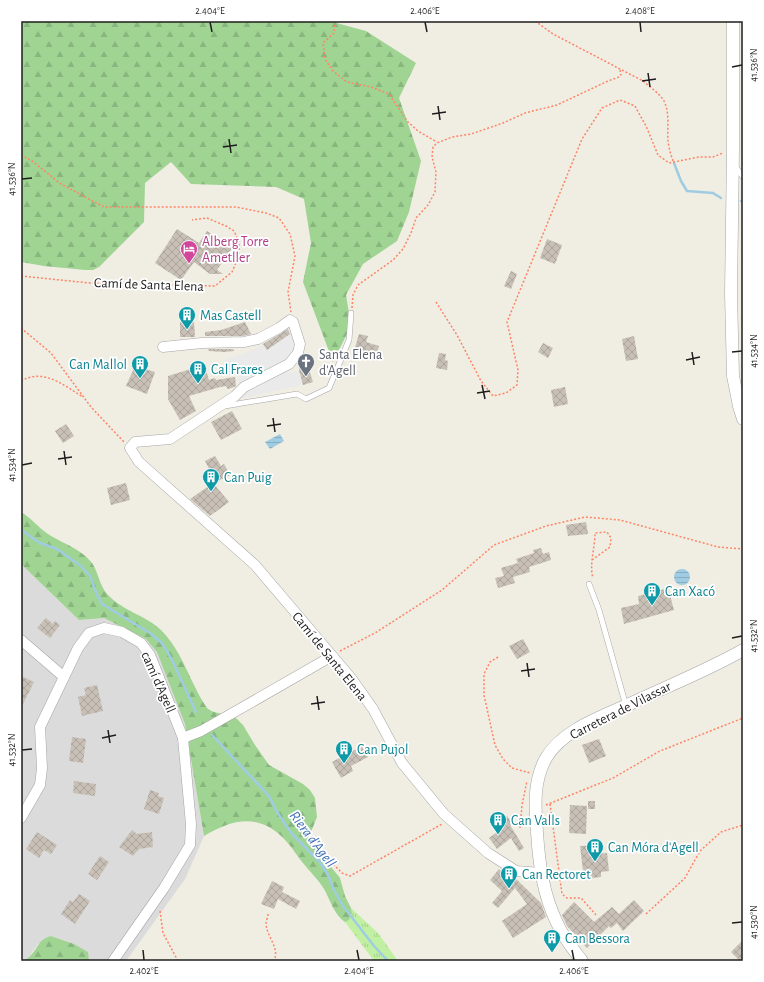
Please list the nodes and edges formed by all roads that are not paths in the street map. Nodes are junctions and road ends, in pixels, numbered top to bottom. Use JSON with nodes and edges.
{"nodes":[{"id":1,"x":733,"y":21,"type":"edge"},
{"id":2,"x":733,"y":164,"type":"junction"},
{"id":3,"x":743,"y":177,"type":"edge"},
{"id":4,"x":351,"y":313,"type":"road end"},
{"id":5,"x":163,"y":347,"type":"dead end"},
{"id":6,"x":217,"y":408,"type":"junction"},
{"id":7,"x":743,"y":419,"type":"edge"},
{"id":8,"x":589,"y":584,"type":"dead end"},
{"id":9,"x":21,"y":640,"type":"edge"},
{"id":10,"x":743,"y":650,"type":"edge"},
{"id":11,"x":332,"y":656,"type":"junction"},
{"id":12,"x":64,"y":678,"type":"junction"},
{"id":13,"x":626,"y":706,"type":"junction"},
{"id":14,"x":183,"y":738,"type":"junction"},
{"id":15,"x":21,"y":818,"type":"edge"},
{"id":16,"x":540,"y":873,"type":"junction"},
{"id":17,"x":113,"y":961,"type":"edge"},
{"id":18,"x":582,"y":961,"type":"edge"}],
"edges":[{"from":1,"to":2,"type":"street"},
{"from":2,"to":3,"type":"lane"},
{"from":2,"to":7,"type":"street"},
{"from":4,"to":6,"type":"lane"},
{"from":5,"to":6,"type":"street"},
{"from":6,"to":11,"type":"street","name":"Camí de Santa Elena"},
{"from":8,"to":13,"type":"lane"},
{"from":9,"to":12,"type":"street"},
{"from":10,"to":13,"type":"street","name":"Carretera de Vilassar"},
{"from":11,"to":14,"type":"street"},
{"from":11,"to":16,"type":"street","name":"Camí de Santa Elena"},
{"from":12,"to":14,"type":"street","name":"camí d'Agell"},
{"from":12,"to":15,"type":"street","name":"camí d'Agell"},
{"from":13,"to":16,"type":"street","name":"Carretera de Vilassar"},
{"from":14,"to":17,"type":"street","name":"camí d'Agell"},
{"from":16,"to":18,"type":"street","name":"Carretera de Vilassar"}]}
